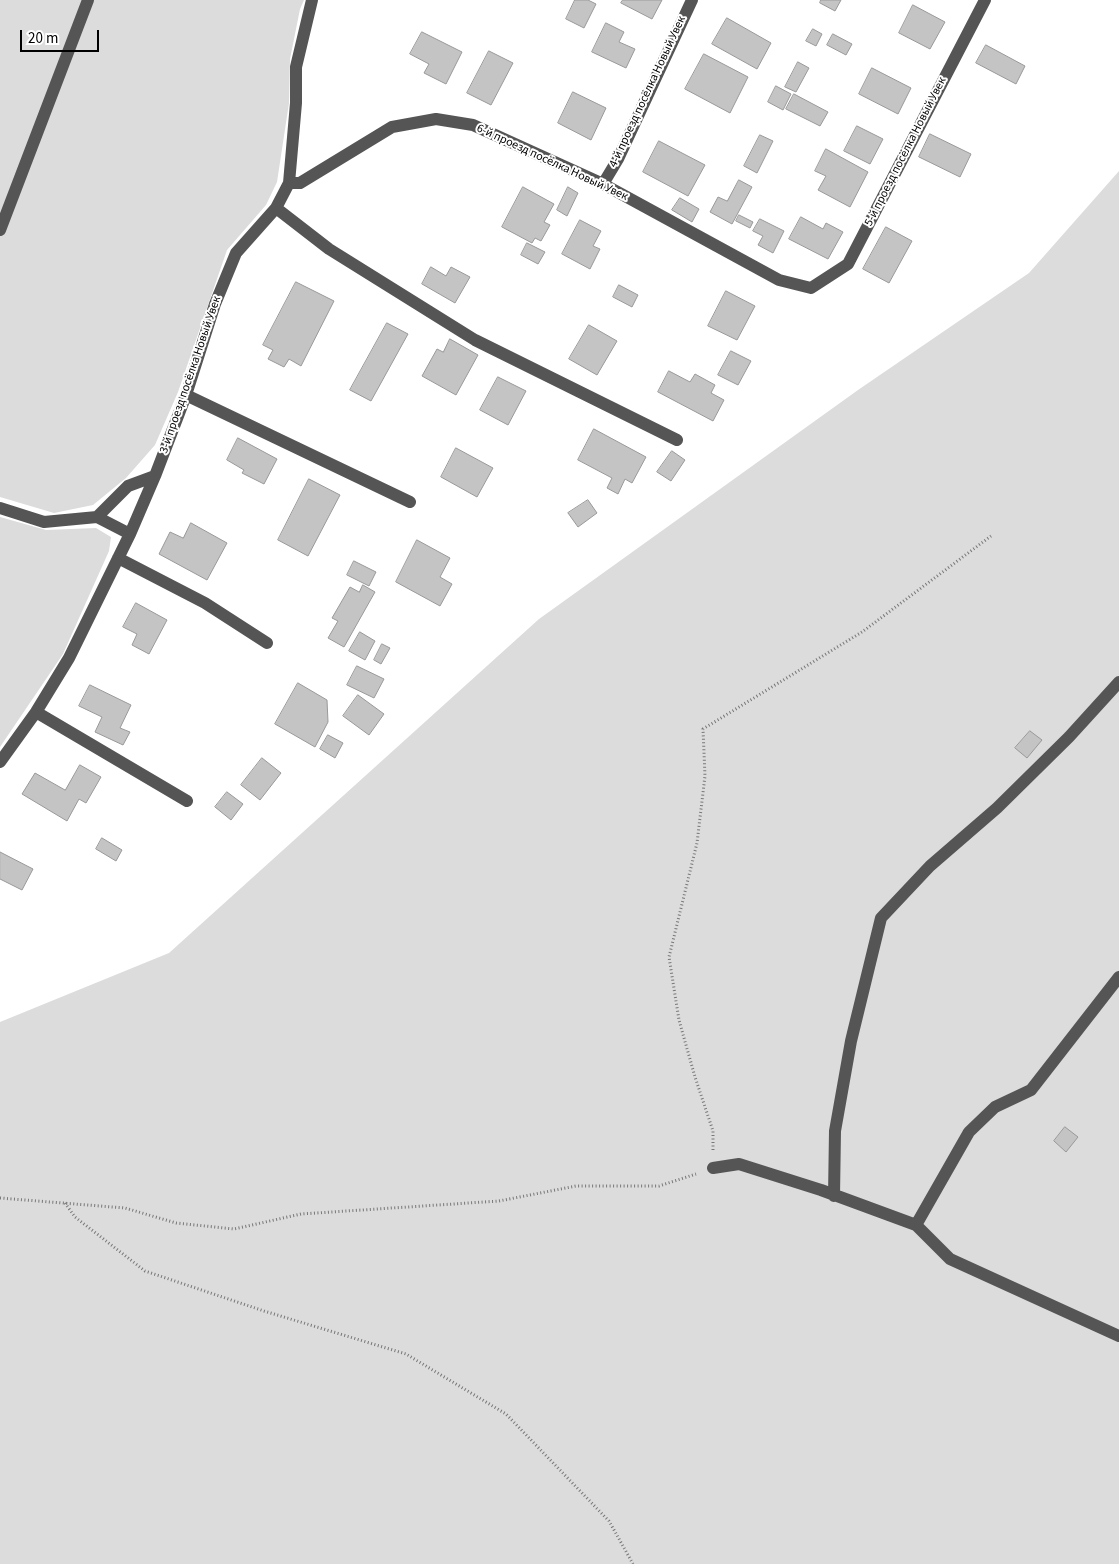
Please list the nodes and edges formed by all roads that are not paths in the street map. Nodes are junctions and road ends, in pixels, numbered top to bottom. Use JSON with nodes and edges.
{"nodes":[{"id":1,"x":88,"y":0,"type":"edge"},
{"id":2,"x":312,"y":0,"type":"edge"},
{"id":3,"x":692,"y":0,"type":"edge"},
{"id":4,"x":985,"y":0,"type":"edge"},
{"id":5,"x":289,"y":183,"type":"junction"},
{"id":6,"x":603,"y":184,"type":"junction"},
{"id":7,"x":276,"y":208,"type":"junction"},
{"id":8,"x":0,"y":230,"type":"edge"},
{"id":9,"x":811,"y":288,"type":"joint"},
{"id":10,"x":186,"y":395,"type":"junction"},
{"id":11,"x":677,"y":440,"type":"dead end"},
{"id":12,"x":155,"y":476,"type":"junction"},
{"id":13,"x":410,"y":502,"type":"dead end"},
{"id":14,"x":0,"y":508,"type":"edge"},
{"id":15,"x":97,"y":517,"type":"junction"},
{"id":16,"x":130,"y":534,"type":"junction"},
{"id":17,"x":118,"y":558,"type":"junction"},
{"id":18,"x":267,"y":643,"type":"dead end"},
{"id":19,"x":1119,"y":682,"type":"edge"},
{"id":20,"x":36,"y":712,"type":"junction"},
{"id":21,"x":0,"y":762,"type":"edge"},
{"id":22,"x":187,"y":801,"type":"dead end"},
{"id":23,"x":1119,"y":977,"type":"edge"},
{"id":24,"x":713,"y":1168,"type":"road end"},
{"id":25,"x":834,"y":1196,"type":"junction"},
{"id":26,"x":916,"y":1225,"type":"junction"},
{"id":27,"x":1119,"y":1336,"type":"edge"}],
"edges":[{"from":1,"to":8,"type":"street"},
{"from":2,"to":5,"type":"street","name":"3-й проезд посёлка Новый Увек"},
{"from":3,"to":6,"type":"street","name":"4-й проезд посёлка Новый Увек"},
{"from":4,"to":9,"type":"street","name":"5-й проезд посёлка Новый Увек"},
{"from":5,"to":6,"type":"street","name":"6-й проезд посёлка Новый Увек"},
{"from":5,"to":7,"type":"street","name":"3-й проезд посёлка Новый Увек"},
{"from":6,"to":9,"type":"street","name":"6-й проезд посёлка Новый Увек"},
{"from":7,"to":10,"type":"street","name":"3-й проезд посёлка Новый Увек"},
{"from":7,"to":11,"type":"street"},
{"from":10,"to":12,"type":"street","name":"3-й проезд посёлка Новый Увек"},
{"from":10,"to":13,"type":"street"},
{"from":12,"to":15,"type":"street"},
{"from":12,"to":16,"type":"street","name":"3-й проезд посёлка Новый Увек"},
{"from":14,"to":15,"type":"street"},
{"from":15,"to":16,"type":"street"},
{"from":16,"to":17,"type":"street","name":"3-й проезд посёлка Новый Увек"},
{"from":17,"to":18,"type":"street"},
{"from":17,"to":20,"type":"street","name":"3-й проезд посёлка Новый Увек"},
{"from":19,"to":25,"type":"street"},
{"from":20,"to":21,"type":"street","name":"3-й проезд посёлка Новый Увек"},
{"from":20,"to":22,"type":"street"},
{"from":23,"to":26,"type":"street"},
{"from":24,"to":25,"type":"street"},
{"from":25,"to":26,"type":"street"},
{"from":26,"to":27,"type":"street"}]}
